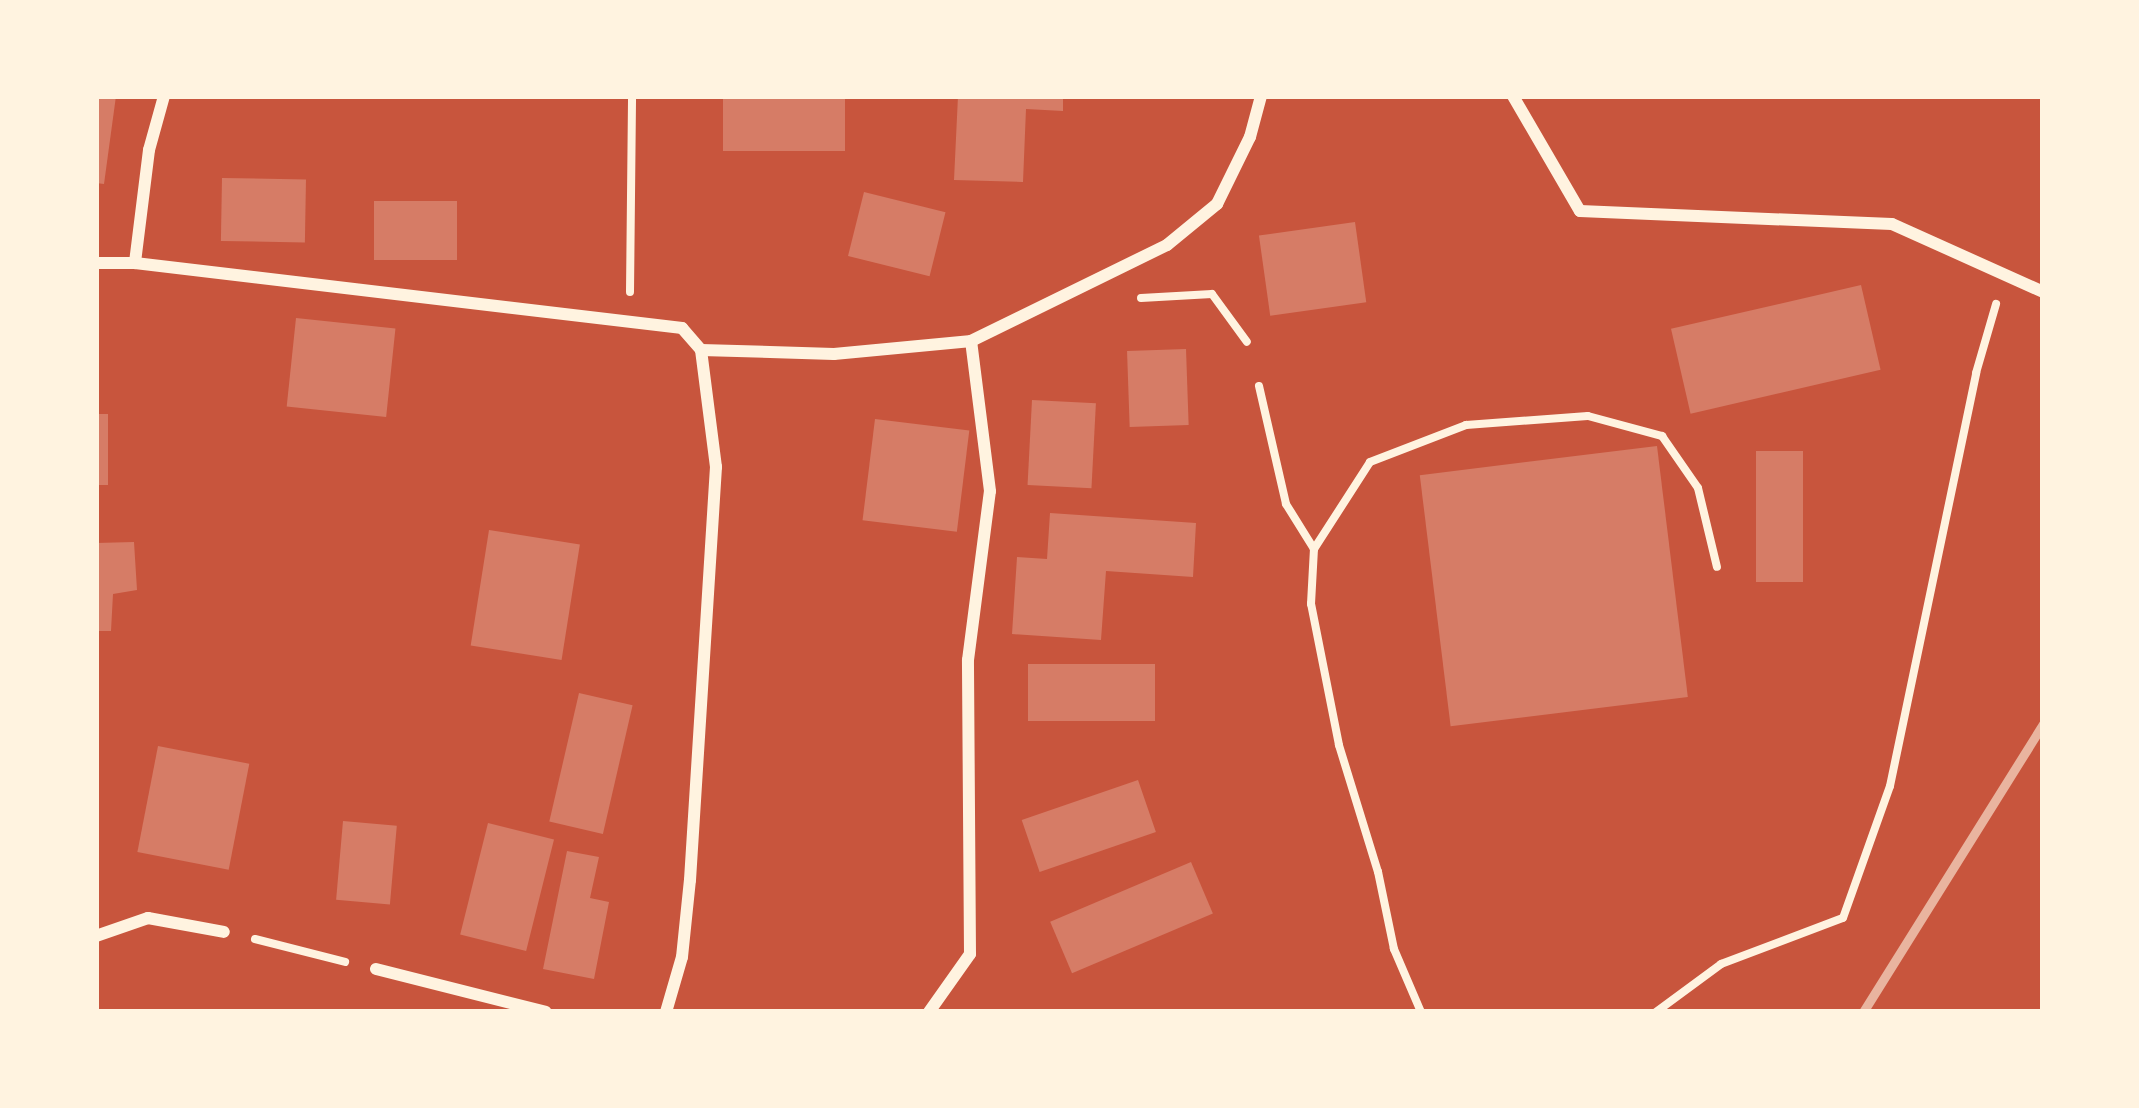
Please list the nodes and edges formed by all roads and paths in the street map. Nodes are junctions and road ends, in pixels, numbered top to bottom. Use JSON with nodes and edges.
{"nodes":[{"id":1,"x":164,"y":96,"type":"edge"},
{"id":2,"x":632,"y":96,"type":"edge"},
{"id":3,"x":1261,"y":96,"type":"edge"},
{"id":4,"x":1513,"y":96,"type":"edge"},
{"id":5,"x":96,"y":262,"type":"edge"},
{"id":6,"x":135,"y":262,"type":"junction"},
{"id":7,"x":2004,"y":275,"type":"junction"},
{"id":8,"x":2043,"y":292,"type":"edge"},
{"id":9,"x":1126,"y":300,"type":"dead end"},
{"id":10,"x":630,"y":321,"type":"junction"},
{"id":11,"x":971,"y":341,"type":"junction"},
{"id":12,"x":1247,"y":342,"type":"dead end"},
{"id":13,"x":701,"y":350,"type":"junction"},
{"id":14,"x":1259,"y":386,"type":"dead end"},
{"id":15,"x":1314,"y":549,"type":"junction"},
{"id":16,"x":1717,"y":567,"type":"dead end"},
{"id":17,"x":224,"y":932,"type":"joint"},
{"id":18,"x":96,"y":936,"type":"edge"},
{"id":19,"x":376,"y":969,"type":"joint"},
{"id":20,"x":545,"y":1012,"type":"edge"},
{"id":21,"x":666,"y":1012,"type":"edge"},
{"id":22,"x":929,"y":1012,"type":"edge"},
{"id":23,"x":1421,"y":1012,"type":"edge"},
{"id":24,"x":1656,"y":1012,"type":"edge"}],
"edges":[{"from":1,"to":6,"type":"street"},
{"from":2,"to":10,"type":"path"},
{"from":3,"to":11,"type":"street"},
{"from":4,"to":7,"type":"street"},
{"from":5,"to":6,"type":"street"},
{"from":6,"to":10,"type":"street"},
{"from":7,"to":8,"type":"street"},
{"from":7,"to":24,"type":"path"},
{"from":9,"to":12,"type":"path"},
{"from":10,"to":13,"type":"street"},
{"from":11,"to":13,"type":"street"},
{"from":11,"to":22,"type":"street"},
{"from":13,"to":21,"type":"street"},
{"from":14,"to":15,"type":"path"},
{"from":15,"to":16,"type":"path"},
{"from":15,"to":23,"type":"path"},
{"from":17,"to":18,"type":"street"},
{"from":17,"to":19,"type":"path"},
{"from":19,"to":20,"type":"street"}]}
